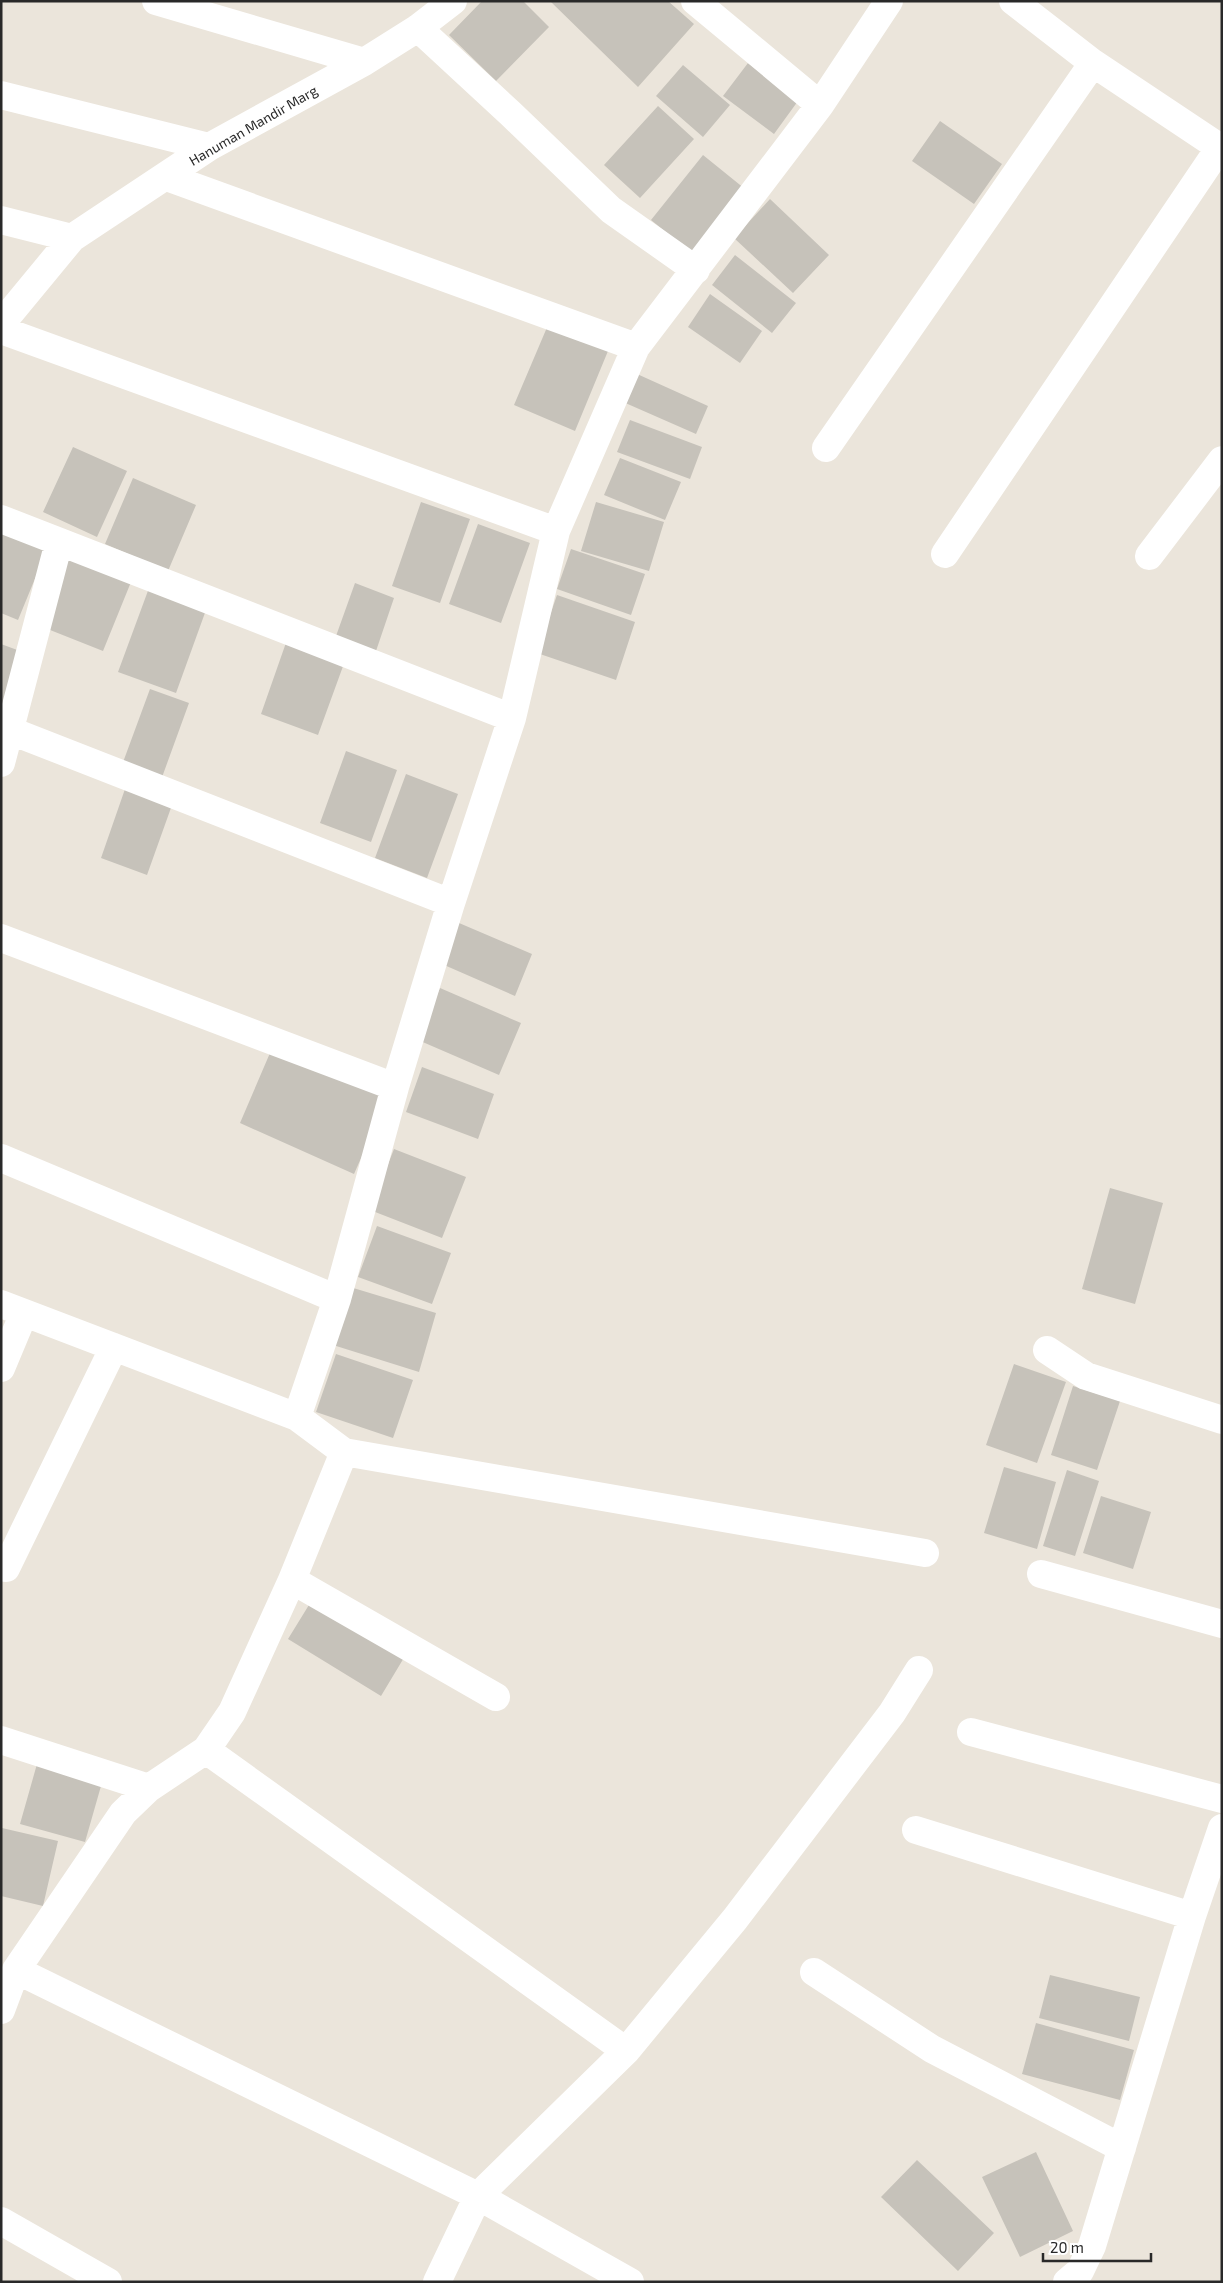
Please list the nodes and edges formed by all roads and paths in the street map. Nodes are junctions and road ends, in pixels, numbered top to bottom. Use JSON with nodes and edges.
{"nodes":[{"id":1,"x":156,"y":1,"type":"edge"},
{"id":2,"x":453,"y":1,"type":"edge"},
{"id":3,"x":695,"y":1,"type":"edge"},
{"id":4,"x":889,"y":1,"type":"edge"},
{"id":5,"x":1013,"y":1,"type":"edge"},
{"id":6,"x":418,"y":28,"type":"junction"},
{"id":7,"x":364,"y":62,"type":"junction"},
{"id":8,"x":1092,"y":63,"type":"junction"},
{"id":9,"x":1,"y":95,"type":"edge"},
{"id":10,"x":820,"y":105,"type":"junction"},
{"id":11,"x":209,"y":147,"type":"junction"},
{"id":12,"x":1221,"y":148,"type":"edge"},
{"id":13,"x":167,"y":177,"type":"junction"},
{"id":14,"x":1,"y":220,"type":"edge"},
{"id":15,"x":72,"y":238,"type":"junction"},
{"id":16,"x":696,"y":270,"type":"junction"},
{"id":17,"x":1,"y":324,"type":"edge"},
{"id":18,"x":1,"y":330,"type":"edge"},
{"id":19,"x":636,"y":347,"type":"junction"},
{"id":20,"x":826,"y":448,"type":"dead end"},
{"id":21,"x":1222,"y":460,"type":"edge"},
{"id":22,"x":1,"y":519,"type":"edge"},
{"id":23,"x":556,"y":531,"type":"junction"},
{"id":24,"x":59,"y":542,"type":"junction"},
{"id":25,"x":945,"y":554,"type":"dead end"},
{"id":26,"x":1149,"y":556,"type":"dead end"},
{"id":27,"x":512,"y":718,"type":"junction"},
{"id":28,"x":6,"y":729,"type":"edge"},
{"id":29,"x":1,"y":763,"type":"edge"},
{"id":30,"x":451,"y":903,"type":"junction"},
{"id":31,"x":1,"y":938,"type":"edge"},
{"id":32,"x":395,"y":1087,"type":"junction"},
{"id":33,"x":1,"y":1158,"type":"edge"},
{"id":34,"x":337,"y":1299,"type":"junction"},
{"id":35,"x":13,"y":1309,"type":"edge"},
{"id":36,"x":114,"y":1347,"type":"junction"},
{"id":37,"x":1047,"y":1350,"type":"dead end"},
{"id":38,"x":1,"y":1368,"type":"edge"},
{"id":39,"x":297,"y":1417,"type":"junction"},
{"id":40,"x":1222,"y":1420,"type":"edge"},
{"id":41,"x":344,"y":1452,"type":"junction"},
{"id":42,"x":925,"y":1553,"type":"dead end"},
{"id":43,"x":6,"y":1568,"type":"dead end"},
{"id":44,"x":1041,"y":1574,"type":"dead end"},
{"id":45,"x":292,"y":1580,"type":"junction"},
{"id":46,"x":1222,"y":1624,"type":"edge"},
{"id":47,"x":919,"y":1670,"type":"dead end"},
{"id":48,"x":496,"y":1697,"type":"dead end"},
{"id":49,"x":971,"y":1732,"type":"dead end"},
{"id":50,"x":1,"y":1740,"type":"edge"},
{"id":51,"x":206,"y":1750,"type":"junction"},
{"id":52,"x":149,"y":1788,"type":"junction"},
{"id":53,"x":1222,"y":1799,"type":"edge"},
{"id":54,"x":1222,"y":1828,"type":"edge"},
{"id":55,"x":916,"y":1830,"type":"dead end"},
{"id":56,"x":1192,"y":1916,"type":"junction"},
{"id":57,"x":16,"y":1970,"type":"junction"},
{"id":58,"x":814,"y":1972,"type":"dead end"},
{"id":59,"x":1,"y":2010,"type":"edge"},
{"id":60,"x":626,"y":2052,"type":"junction"},
{"id":61,"x":1122,"y":2148,"type":"junction"},
{"id":62,"x":478,"y":2196,"type":"junction"},
{"id":63,"x":1,"y":2220,"type":"edge"},
{"id":64,"x":1080,"y":2278,"type":"edge"},
{"id":65,"x":102,"y":2281,"type":"edge"},
{"id":66,"x":437,"y":2282,"type":"edge"},
{"id":67,"x":630,"y":2282,"type":"edge"}],
"edges":[{"from":1,"to":7,"type":"street"},
{"from":2,"to":6,"type":"street","name":"Hanuman Mandir Marg"},
{"from":3,"to":10,"type":"street"},
{"from":4,"to":10,"type":"street"},
{"from":5,"to":8,"type":"street"},
{"from":6,"to":7,"type":"street","name":"Hanuman Mandir Marg"},
{"from":6,"to":16,"type":"street"},
{"from":7,"to":11,"type":"street","name":"Hanuman Mandir Marg"},
{"from":8,"to":12,"type":"street"},
{"from":8,"to":20,"type":"street"},
{"from":9,"to":11,"type":"street"},
{"from":10,"to":16,"type":"street"},
{"from":11,"to":13,"type":"street","name":"Hanuman Mandir Marg"},
{"from":12,"to":25,"type":"street"},
{"from":13,"to":15,"type":"street","name":"Hanuman Mandir Marg"},
{"from":13,"to":19,"type":"street"},
{"from":14,"to":15,"type":"street"},
{"from":15,"to":17,"type":"street","name":"Hanuman Mandir Marg"},
{"from":16,"to":19,"type":"street"},
{"from":18,"to":23,"type":"street"},
{"from":19,"to":23,"type":"street"},
{"from":21,"to":26,"type":"street"},
{"from":22,"to":24,"type":"street"},
{"from":23,"to":27,"type":"street"},
{"from":24,"to":27,"type":"street"},
{"from":24,"to":28,"type":"street"},
{"from":27,"to":30,"type":"street"},
{"from":28,"to":29,"type":"street"},
{"from":28,"to":30,"type":"street"},
{"from":30,"to":32,"type":"street"},
{"from":31,"to":32,"type":"street"},
{"from":32,"to":34,"type":"street"},
{"from":33,"to":34,"type":"street"},
{"from":34,"to":39,"type":"street"},
{"from":35,"to":36,"type":"street"},
{"from":35,"to":38,"type":"street"},
{"from":36,"to":39,"type":"street"},
{"from":36,"to":43,"type":"street"},
{"from":37,"to":40,"type":"street"},
{"from":39,"to":41,"type":"street"},
{"from":41,"to":42,"type":"street"},
{"from":41,"to":45,"type":"street"},
{"from":44,"to":46,"type":"street"},
{"from":45,"to":48,"type":"street"},
{"from":45,"to":51,"type":"street"},
{"from":47,"to":60,"type":"street"},
{"from":49,"to":53,"type":"street"},
{"from":50,"to":52,"type":"street"},
{"from":51,"to":52,"type":"street"},
{"from":51,"to":60,"type":"street"},
{"from":52,"to":57,"type":"street"},
{"from":54,"to":56,"type":"street"},
{"from":55,"to":56,"type":"street"},
{"from":56,"to":61,"type":"street"},
{"from":57,"to":59,"type":"street"},
{"from":57,"to":62,"type":"street"},
{"from":58,"to":61,"type":"street"},
{"from":60,"to":62,"type":"street"},
{"from":61,"to":64,"type":"street"},
{"from":62,"to":66,"type":"street"},
{"from":62,"to":67,"type":"street"},
{"from":63,"to":65,"type":"street"}]}
